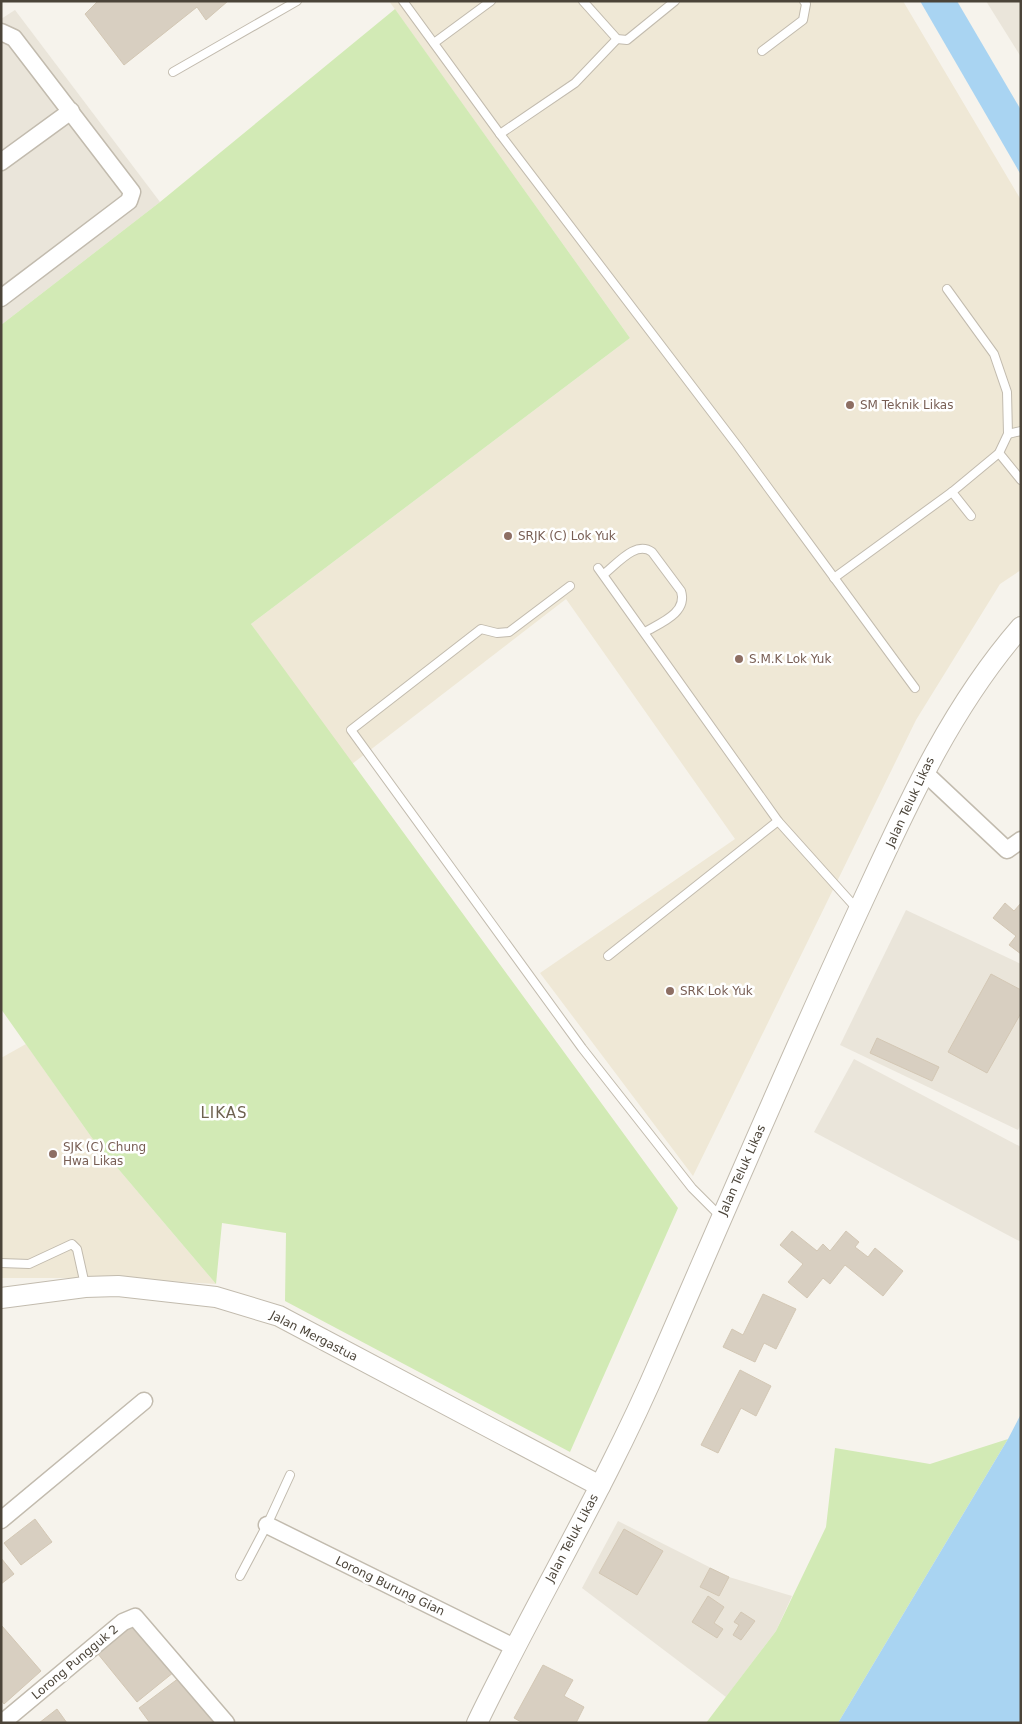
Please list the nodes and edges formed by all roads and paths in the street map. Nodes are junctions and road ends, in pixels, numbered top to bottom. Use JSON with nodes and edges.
{"nodes":[{"id":1,"x":403,"y":1,"type":"edge"},
{"id":2,"x":491,"y":1,"type":"edge"},
{"id":3,"x":583,"y":1,"type":"edge"},
{"id":4,"x":675,"y":1,"type":"edge"},
{"id":5,"x":804,"y":1,"type":"edge"},
{"id":6,"x":295,"y":2,"type":"edge"},
{"id":7,"x":1,"y":32,"type":"edge"},
{"id":8,"x":617,"y":39,"type":"junction"},
{"id":9,"x":434,"y":43,"type":"junction"},
{"id":10,"x":762,"y":51,"type":"dead end"},
{"id":11,"x":174,"y":72,"type":"dead end"},
{"id":12,"x":71,"y":111,"type":"junction"},
{"id":13,"x":500,"y":134,"type":"junction"},
{"id":14,"x":1,"y":162,"type":"edge"},
{"id":15,"x":947,"y":289,"type":"dead end"},
{"id":16,"x":1,"y":298,"type":"edge"},
{"id":17,"x":1021,"y":431,"type":"edge"},
{"id":18,"x":1008,"y":434,"type":"junction"},
{"id":19,"x":1000,"y":453,"type":"junction"},
{"id":20,"x":1021,"y":480,"type":"edge"},
{"id":21,"x":952,"y":492,"type":"junction"},
{"id":22,"x":971,"y":516,"type":"dead end"},
{"id":23,"x":834,"y":578,"type":"junction"},
{"id":24,"x":570,"y":586,"type":"dead end"},
{"id":25,"x":1021,"y":627,"type":"edge"},
{"id":26,"x":645,"y":632,"type":"junction"},
{"id":27,"x":915,"y":688,"type":"dead end"},
{"id":28,"x":924,"y":772,"type":"junction"},
{"id":29,"x":778,"y":821,"type":"junction"},
{"id":30,"x":1021,"y":840,"type":"edge"},
{"id":31,"x":859,"y":911,"type":"junction"},
{"id":32,"x":608,"y":956,"type":"dead end"},
{"id":33,"x":721,"y":1217,"type":"junction"},
{"id":34,"x":1,"y":1263,"type":"edge"},
{"id":35,"x":85,"y":1287,"type":"junction"},
{"id":36,"x":1,"y":1298,"type":"edge"},
{"id":37,"x":144,"y":1401,"type":"dead end"},
{"id":38,"x":290,"y":1475,"type":"dead end"},
{"id":39,"x":600,"y":1486,"type":"junction"},
{"id":40,"x":1,"y":1520,"type":"edge"},
{"id":41,"x":267,"y":1526,"type":"junction"},
{"id":42,"x":240,"y":1576,"type":"dead end"},
{"id":43,"x":514,"y":1647,"type":"junction"},
{"id":44,"x":2,"y":1723,"type":"edge"},
{"id":45,"x":226,"y":1723,"type":"edge"},
{"id":46,"x":477,"y":1723,"type":"edge"}],
"edges":[{"from":1,"to":9,"type":"lane"},
{"from":2,"to":9,"type":"lane"},
{"from":3,"to":8,"type":"lane"},
{"from":4,"to":8,"type":"lane"},
{"from":5,"to":10,"type":"lane"},
{"from":6,"to":11,"type":"lane"},
{"from":7,"to":12,"type":"street"},
{"from":8,"to":13,"type":"lane"},
{"from":9,"to":13,"type":"lane"},
{"from":12,"to":14,"type":"street"},
{"from":12,"to":16,"type":"street"},
{"from":13,"to":23,"type":"lane"},
{"from":15,"to":18,"type":"lane"},
{"from":17,"to":18,"type":"lane"},
{"from":18,"to":19,"type":"lane"},
{"from":19,"to":20,"type":"lane"},
{"from":19,"to":21,"type":"lane"},
{"from":21,"to":22,"type":"lane"},
{"from":21,"to":23,"type":"lane"},
{"from":23,"to":27,"type":"lane"},
{"from":24,"to":33,"type":"lane"},
{"from":25,"to":28,"type":"street","name":"Jalan Teluk Likas"},
{"from":26,"to":26,"type":"lane"},
{"from":26,"to":29,"type":"lane"},
{"from":28,"to":30,"type":"street"},
{"from":28,"to":31,"type":"street","name":"Jalan Teluk Likas"},
{"from":29,"to":31,"type":"lane"},
{"from":29,"to":32,"type":"lane"},
{"from":31,"to":33,"type":"street","name":"Jalan Teluk Likas"},
{"from":33,"to":39,"type":"street","name":"Jalan Teluk Likas"},
{"from":34,"to":35,"type":"lane"},
{"from":35,"to":36,"type":"street","name":"Jalan Mergastua"},
{"from":35,"to":39,"type":"street","name":"Jalan Mergastua"},
{"from":37,"to":40,"type":"street"},
{"from":38,"to":41,"type":"lane"},
{"from":39,"to":43,"type":"street","name":"Jalan Teluk Likas"},
{"from":41,"to":42,"type":"lane"},
{"from":41,"to":43,"type":"street","name":"Lorong Burung Gian"},
{"from":43,"to":46,"type":"street","name":"Jalan Teluk Likas"},
{"from":44,"to":45,"type":"street","name":"Lorong Pungguk 2"}]}
